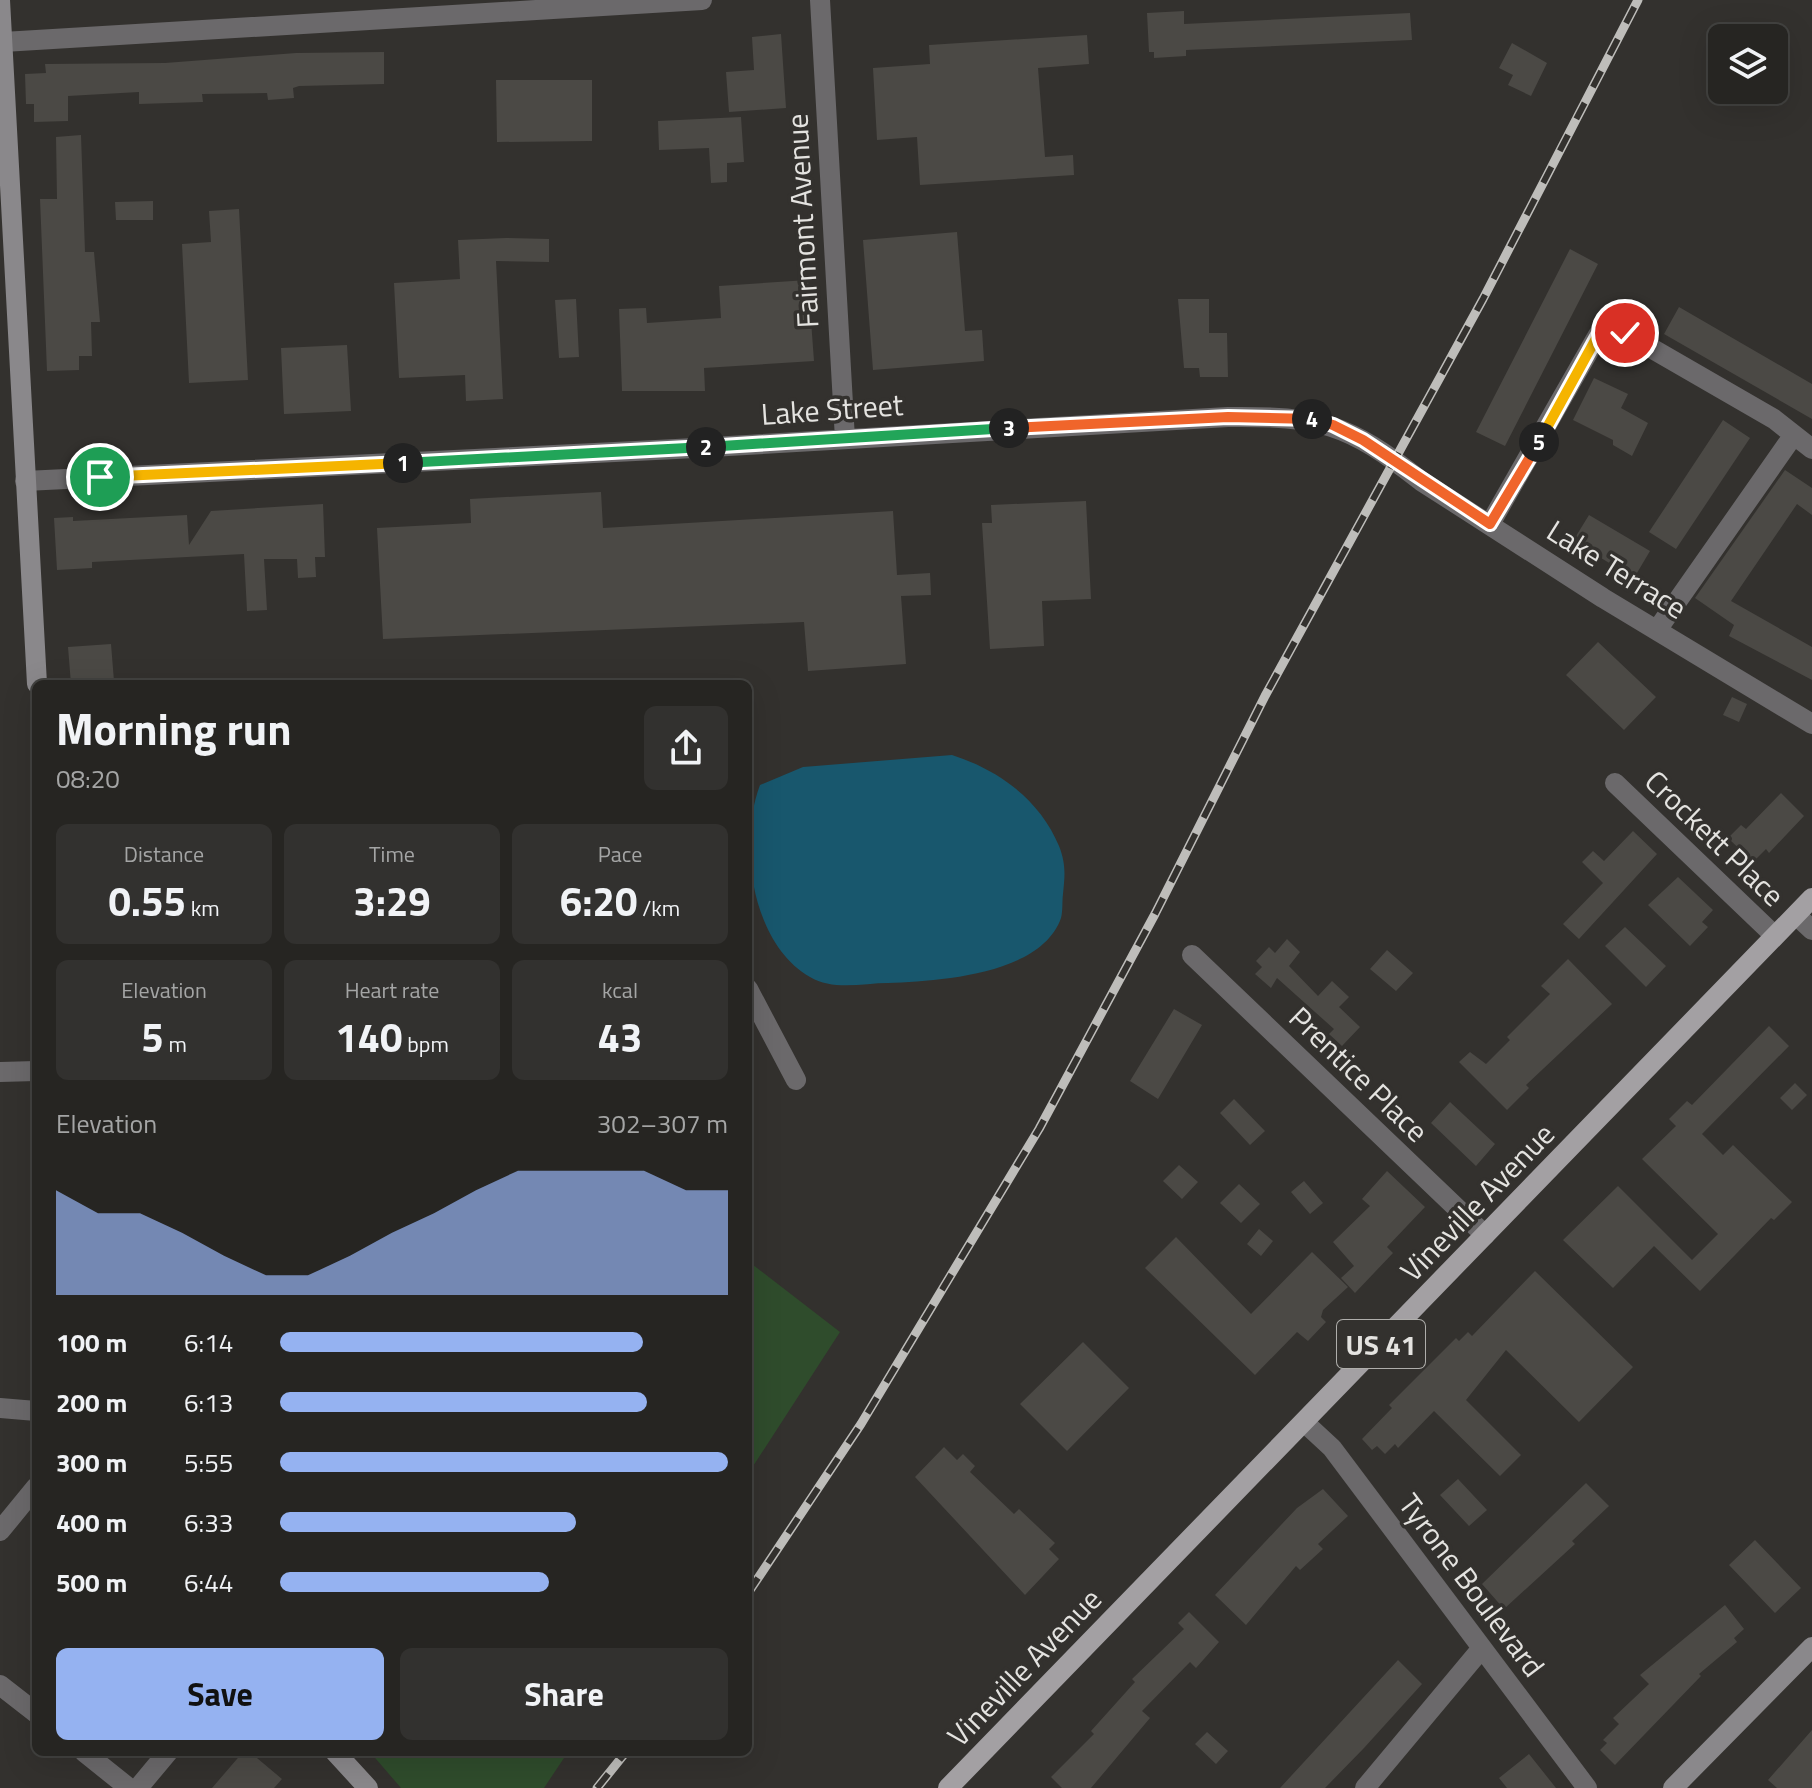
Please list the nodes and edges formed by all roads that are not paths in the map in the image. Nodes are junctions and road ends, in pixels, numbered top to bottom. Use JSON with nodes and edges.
{"nodes":[{"id":1,"x":0,"y":0,"type":"edge"},
{"id":2,"x":702,"y":0,"type":"edge"},
{"id":3,"x":820,"y":0,"type":"edge"},
{"id":4,"x":3,"y":42,"type":"junction"},
{"id":5,"x":1793,"y":436,"type":"junction"},
{"id":6,"x":845,"y":439,"type":"junction"},
{"id":7,"x":1812,"y":449,"type":"edge"},
{"id":8,"x":1393,"y":459,"type":"joint"},
{"id":9,"x":25,"y":481,"type":"junction"},
{"id":10,"x":1490,"y":524,"type":"junction"},
{"id":11,"x":1657,"y":630,"type":"junction"},
{"id":12,"x":37,"y":680,"type":"edge"},
{"id":13,"x":1812,"y":724,"type":"edge"},
{"id":14,"x":1615,"y":783,"type":"dead end"},
{"id":15,"x":1812,"y":898,"type":"edge"},
{"id":16,"x":1796,"y":915,"type":"junction"},
{"id":17,"x":1812,"y":930,"type":"edge"},
{"id":18,"x":1774,"y":935,"type":"junction"},
{"id":19,"x":1192,"y":955,"type":"dead end"},
{"id":20,"x":752,"y":997,"type":"edge"},
{"id":21,"x":32,"y":1071,"type":"edge"},
{"id":22,"x":0,"y":1072,"type":"edge"},
{"id":23,"x":796,"y":1080,"type":"dead end"},
{"id":24,"x":1485,"y":1235,"type":"junction"},
{"id":25,"x":0,"y":1408,"type":"edge"},
{"id":26,"x":32,"y":1411,"type":"edge"},
{"id":27,"x":1305,"y":1423,"type":"junction"},
{"id":28,"x":32,"y":1492,"type":"edge"},
{"id":29,"x":0,"y":1531,"type":"edge"},
{"id":30,"x":1812,"y":1647,"type":"edge"},
{"id":31,"x":1482,"y":1648,"type":"junction"},
{"id":32,"x":0,"y":1685,"type":"edge"},
{"id":33,"x":32,"y":1710,"type":"edge"},
{"id":34,"x":89,"y":1756,"type":"edge"},
{"id":35,"x":165,"y":1756,"type":"edge"},
{"id":36,"x":339,"y":1756,"type":"edge"},
{"id":37,"x":129,"y":1788,"type":"edge"},
{"id":38,"x":138,"y":1788,"type":"edge"},
{"id":39,"x":368,"y":1788,"type":"edge"},
{"id":40,"x":948,"y":1788,"type":"edge"},
{"id":41,"x":1365,"y":1788,"type":"edge"},
{"id":42,"x":1587,"y":1788,"type":"edge"},
{"id":43,"x":1673,"y":1788,"type":"edge"}],
"edges":[{"from":1,"to":4,"type":"street"},
{"from":2,"to":4,"type":"street"},
{"from":3,"to":6,"type":"street","name":"Fairmont Avenue"},
{"from":4,"to":9,"type":"street"},
{"from":5,"to":7,"type":"street"},
{"from":5,"to":10,"type":"street"},
{"from":5,"to":11,"type":"street"},
{"from":6,"to":8,"type":"street","name":"Lake Street"},
{"from":6,"to":9,"type":"street","name":"Lake Street"},
{"from":8,"to":10,"type":"street","name":"Lake Terrace"},
{"from":9,"to":12,"type":"street"},
{"from":10,"to":11,"type":"street","name":"Lake Terrace"},
{"from":11,"to":13,"type":"street","name":"Lake Terrace"},
{"from":14,"to":18,"type":"street","name":"Crockett Place"},
{"from":15,"to":16,"type":"main road","name":"Vineville Avenue","number":"US 41"},
{"from":16,"to":17,"type":"street"},
{"from":16,"to":18,"type":"main road","name":"Vineville Avenue","number":"US 41"},
{"from":18,"to":24,"type":"main road","name":"Vineville Avenue","number":"US 41"},
{"from":19,"to":24,"type":"street","name":"Prentice Place"},
{"from":20,"to":23,"type":"street"},
{"from":21,"to":22,"type":"street"},
{"from":24,"to":27,"type":"main road","name":"Vineville Avenue","number":"US 41"},
{"from":25,"to":26,"type":"street"},
{"from":27,"to":31,"type":"street","name":"Tyrone Boulevard"},
{"from":27,"to":40,"type":"main road","name":"Vineville Avenue","number":"US 41"},
{"from":28,"to":29,"type":"street"},
{"from":30,"to":43,"type":"street"},
{"from":31,"to":41,"type":"street"},
{"from":31,"to":42,"type":"street","name":"Tyrone Boulevard"},
{"from":32,"to":33,"type":"street"},
{"from":34,"to":37,"type":"street"},
{"from":35,"to":38,"type":"street"},
{"from":36,"to":39,"type":"street"}]}
